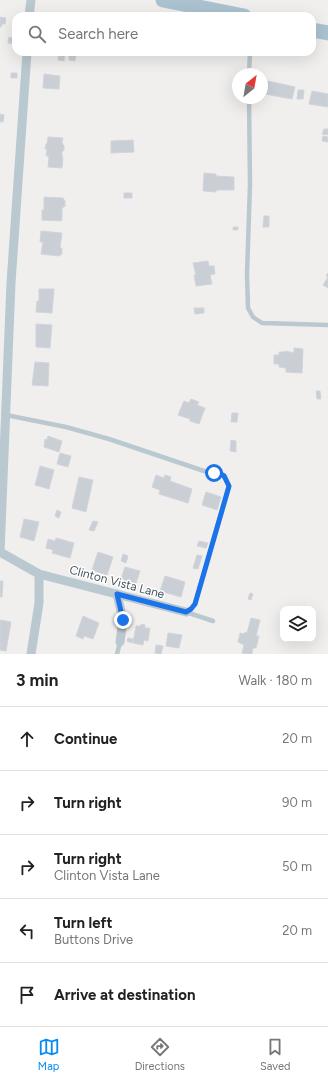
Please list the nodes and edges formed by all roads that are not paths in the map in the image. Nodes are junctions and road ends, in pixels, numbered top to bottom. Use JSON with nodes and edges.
{"nodes":[{"id":1,"x":30,"y":0,"type":"edge"},
{"id":2,"x":164,"y":0,"type":"edge"},
{"id":3,"x":29,"y":12,"type":"edge"},
{"id":4,"x":224,"y":12,"type":"edge"},
{"id":5,"x":316,"y":31,"type":"edge"},
{"id":6,"x":328,"y":33,"type":"edge"},
{"id":7,"x":27,"y":56,"type":"edge"},
{"id":8,"x":250,"y":56,"type":"edge"},
{"id":9,"x":249,"y":68,"type":"edge"},
{"id":10,"x":249,"y":104,"type":"edge"},
{"id":11,"x":328,"y":325,"type":"edge"},
{"id":12,"x":6,"y":416,"type":"junction"},
{"id":13,"x":0,"y":552,"type":"edge"},
{"id":14,"x":39,"y":574,"type":"junction"},
{"id":15,"x":117,"y":594,"type":"junction"},
{"id":16,"x":186,"y":612,"type":"junction"},
{"id":17,"x":213,"y":621,"type":"dead end"},
{"id":18,"x":120,"y":642,"type":"joint"},
{"id":19,"x":31,"y":654,"type":"edge"},
{"id":20,"x":117,"y":654,"type":"edge"}],
"edges":[{"from":1,"to":3,"type":"street"},
{"from":2,"to":4,"type":"main road"},
{"from":5,"to":6,"type":"main road"},
{"from":7,"to":12,"type":"street"},
{"from":8,"to":9,"type":"lane"},
{"from":10,"to":11,"type":"lane"},
{"from":12,"to":13,"type":"street"},
{"from":12,"to":16,"type":"lane"},
{"from":13,"to":14,"type":"street","name":"Clinton Vista Lane"},
{"from":14,"to":15,"type":"street","name":"Clinton Vista Lane"},
{"from":14,"to":19,"type":"street"},
{"from":15,"to":16,"type":"street","name":"Clinton Vista Lane"},
{"from":15,"to":18,"type":"street"},
{"from":16,"to":17,"type":"lane"},
{"from":18,"to":20,"type":"lane"}]}
